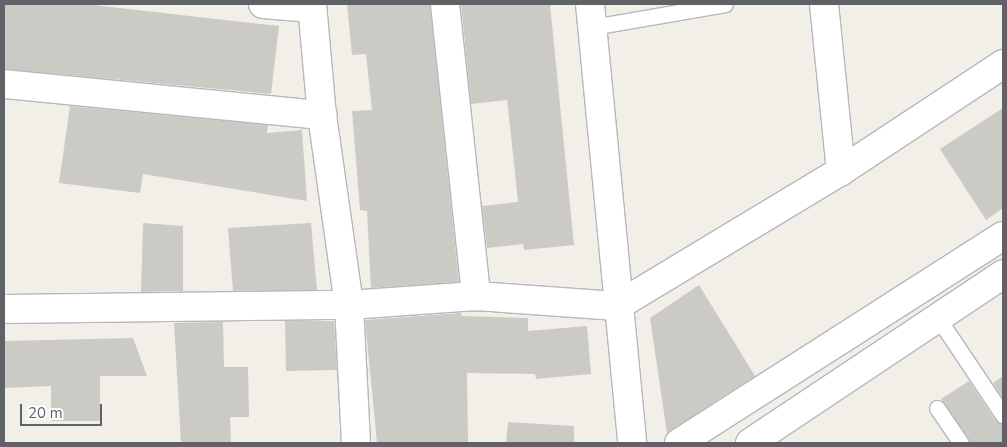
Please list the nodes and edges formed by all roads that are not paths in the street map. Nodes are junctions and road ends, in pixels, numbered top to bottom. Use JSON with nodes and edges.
{"nodes":[{"id":1,"x":263,"y":4,"type":"edge"},
{"id":2,"x":445,"y":4,"type":"edge"},
{"id":3,"x":725,"y":4,"type":"edge"},
{"id":4,"x":824,"y":4,"type":"edge"},
{"id":5,"x":312,"y":6,"type":"edge"},
{"id":6,"x":591,"y":15,"type":"edge"},
{"id":7,"x":1003,"y":64,"type":"edge"},
{"id":8,"x":4,"y":84,"type":"edge"},
{"id":9,"x":322,"y":114,"type":"junction"},
{"id":10,"x":841,"y":171,"type":"junction"},
{"id":11,"x":1003,"y":236,"type":"edge"},
{"id":12,"x":1003,"y":274,"type":"edge"},
{"id":13,"x":476,"y":296,"type":"junction"},
{"id":14,"x":349,"y":305,"type":"junction"},
{"id":15,"x":617,"y":306,"type":"junction"},
{"id":16,"x":4,"y":308,"type":"edge"},
{"id":17,"x":938,"y":318,"type":"junction"},
{"id":18,"x":937,"y":408,"type":"dead end"},
{"id":19,"x":1003,"y":415,"type":"edge"},
{"id":20,"x":356,"y":443,"type":"edge"},
{"id":21,"x":632,"y":443,"type":"edge"},
{"id":22,"x":679,"y":443,"type":"edge"},
{"id":23,"x":750,"y":443,"type":"edge"},
{"id":24,"x":960,"y":443,"type":"edge"}],
"edges":[{"from":1,"to":5,"type":"street"},
{"from":2,"to":13,"type":"street"},
{"from":3,"to":6,"type":"lane"},
{"from":4,"to":10,"type":"street"},
{"from":5,"to":9,"type":"street"},
{"from":6,"to":15,"type":"street"},
{"from":7,"to":10,"type":"street"},
{"from":8,"to":9,"type":"street"},
{"from":9,"to":14,"type":"street"},
{"from":10,"to":15,"type":"street"},
{"from":11,"to":22,"type":"street"},
{"from":12,"to":17,"type":"street"},
{"from":13,"to":14,"type":"street"},
{"from":13,"to":15,"type":"street"},
{"from":14,"to":16,"type":"street"},
{"from":14,"to":20,"type":"street"},
{"from":15,"to":21,"type":"street"},
{"from":17,"to":19,"type":"lane"},
{"from":17,"to":23,"type":"street"},
{"from":18,"to":24,"type":"lane"}]}
